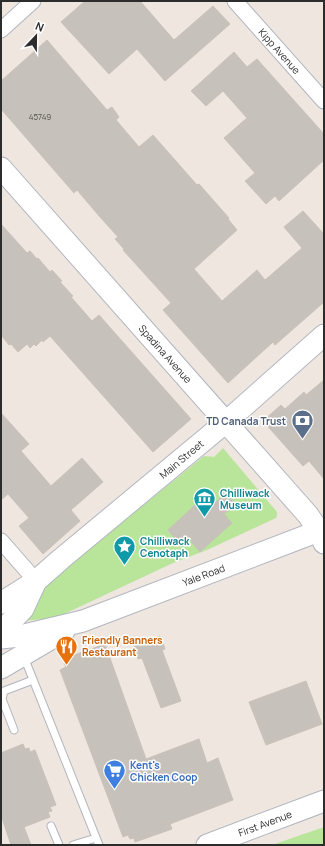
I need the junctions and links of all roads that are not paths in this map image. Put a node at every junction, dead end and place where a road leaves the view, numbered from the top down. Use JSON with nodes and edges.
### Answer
{"nodes":[{"id":1,"x":33,"y":1,"type":"edge"},
{"id":2,"x":235,"y":1,"type":"edge"},
{"id":3,"x":1,"y":30,"type":"edge"},
{"id":4,"x":324,"y":100,"type":"edge"},
{"id":5,"x":1,"y":168,"type":"edge"},
{"id":6,"x":324,"y":335,"type":"edge"},
{"id":7,"x":226,"y":422,"type":"junction"},
{"id":8,"x":322,"y":534,"type":"edge"},
{"id":9,"x":1,"y":541,"type":"edge"},
{"id":10,"x":36,"y":581,"type":"junction"},
{"id":11,"x":1,"y":603,"type":"edge"},
{"id":12,"x":83,"y":621,"type":"junction"},
{"id":13,"x":1,"y":632,"type":"edge"},
{"id":14,"x":1,"y":638,"type":"edge"},
{"id":15,"x":24,"y":655,"type":"junction"},
{"id":16,"x":1,"y":668,"type":"edge"},
{"id":17,"x":34,"y":680,"type":"junction"},
{"id":18,"x":14,"y":730,"type":"dead end"},
{"id":19,"x":324,"y":801,"type":"edge"},
{"id":20,"x":51,"y":826,"type":"dead end"},
{"id":21,"x":97,"y":841,"type":"edge"},
{"id":22,"x":59,"y":845,"type":"edge"},
{"id":23,"x":73,"y":845,"type":"edge"},
{"id":24,"x":207,"y":845,"type":"edge"}],
"edges":[{"from":1,"to":3,"type":"street"},
{"from":2,"to":4,"type":"street","name":"Kipp Avenue"},
{"from":5,"to":7,"type":"street","name":"Spadina Avenue"},
{"from":6,"to":7,"type":"street","name":"Main Street"},
{"from":7,"to":8,"type":"street","name":"Spadina Avenue"},
{"from":7,"to":10,"type":"street","name":"Main Street"},
{"from":8,"to":12,"type":"street","name":"Yale Road"},
{"from":9,"to":10,"type":"street"},
{"from":10,"to":11,"type":"street","name":"Main Street"},
{"from":10,"to":13,"type":"street","name":"Main Street"},
{"from":12,"to":14,"type":"street","name":"Yale Road"},
{"from":12,"to":15,"type":"street","name":"Yale Road"},
{"from":15,"to":16,"type":"street","name":"Yale Road"},
{"from":15,"to":17,"type":"lane"},
{"from":17,"to":18,"type":"lane"},
{"from":17,"to":21,"type":"lane"},
{"from":19,"to":24,"type":"street","name":"First Avenue"},
{"from":20,"to":22,"type":"lane"},
{"from":21,"to":23,"type":"lane"}]}
